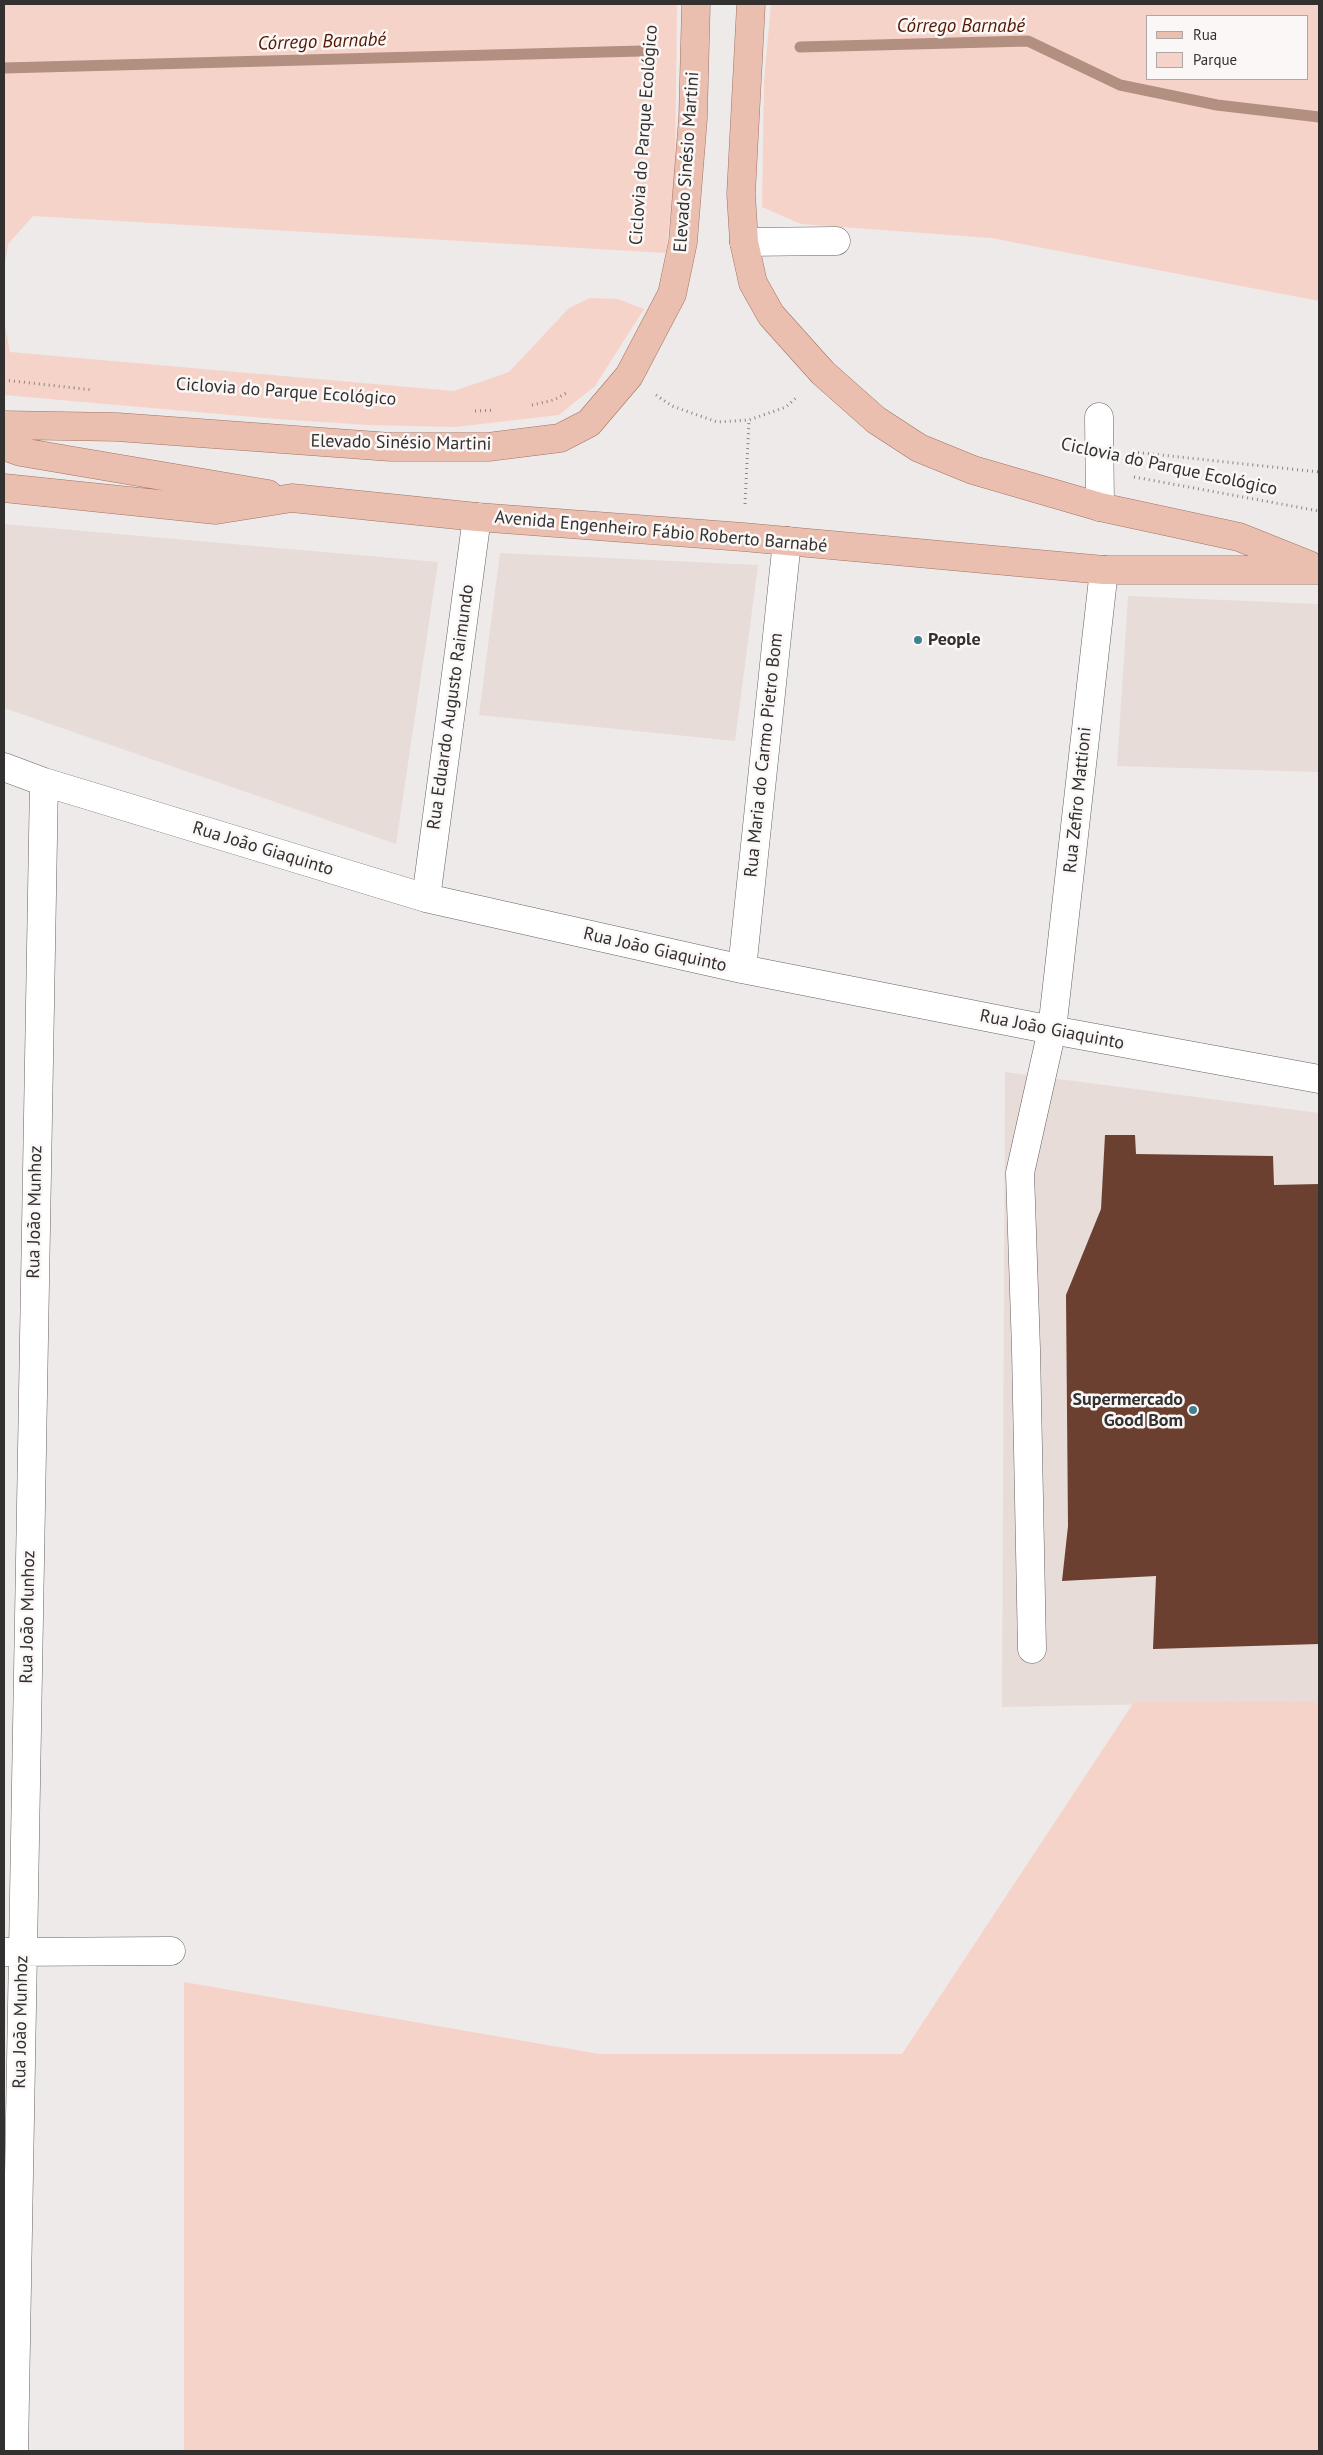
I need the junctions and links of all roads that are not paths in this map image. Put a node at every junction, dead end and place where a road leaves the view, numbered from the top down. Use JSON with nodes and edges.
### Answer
{"nodes":[{"id":1,"x":696,"y":4,"type":"edge"},
{"id":2,"x":751,"y":4,"type":"edge"},
{"id":3,"x":836,"y":241,"type":"dead end"},
{"id":4,"x":744,"y":242,"type":"junction"},
{"id":5,"x":1099,"y":417,"type":"dead end"},
{"id":6,"x":4,"y":425,"type":"edge"},
{"id":7,"x":4,"y":446,"type":"edge"},
{"id":8,"x":4,"y":488,"type":"edge"},
{"id":9,"x":292,"y":498,"type":"junction"},
{"id":10,"x":1100,"y":507,"type":"junction"},
{"id":11,"x":477,"y":517,"type":"junction"},
{"id":12,"x":787,"y":541,"type":"junction"},
{"id":13,"x":1104,"y":570,"type":"junction"},
{"id":14,"x":1319,"y":570,"type":"edge"},
{"id":15,"x":4,"y":767,"type":"edge"},
{"id":16,"x":44,"y":782,"type":"junction"},
{"id":17,"x":426,"y":898,"type":"junction"},
{"id":18,"x":742,"y":969,"type":"junction"},
{"id":19,"x":1052,"y":1030,"type":"junction"},
{"id":20,"x":1319,"y":1079,"type":"edge"},
{"id":21,"x":1032,"y":1649,"type":"dead end"},
{"id":22,"x":171,"y":1951,"type":"dead end"},
{"id":23,"x":13,"y":1952,"type":"edge"},
{"id":24,"x":14,"y":2451,"type":"edge"}],
"edges":[{"from":1,"to":6,"type":"main road","name":"Elevado Sinésio Martini"},
{"from":2,"to":4,"type":"main road"},
{"from":3,"to":4,"type":"street"},
{"from":4,"to":10,"type":"main road"},
{"from":5,"to":10,"type":"street"},
{"from":7,"to":9,"type":"main road"},
{"from":8,"to":9,"type":"main road","name":"Avenida Engenheiro Fábio Roberto Barnabé"},
{"from":9,"to":11,"type":"main road","name":"Avenida Engenheiro Fábio Roberto Barnabé"},
{"from":10,"to":14,"type":"main road"},
{"from":11,"to":12,"type":"main road","name":"Avenida Engenheiro Fábio Roberto Barnabé"},
{"from":11,"to":17,"type":"street","name":"Rua Eduardo Augusto Raimundo"},
{"from":12,"to":13,"type":"main road","name":"Avenida Engenheiro Fábio Roberto Barnabé"},
{"from":12,"to":18,"type":"street","name":"Rua Maria do Carmo Pietro Bom"},
{"from":13,"to":14,"type":"main road","name":"Avenida Engenheiro Fábio Roberto Barnabé"},
{"from":13,"to":19,"type":"street","name":"Rua Zefiro Mattioni"},
{"from":15,"to":16,"type":"street","name":"Rua João Giaquinto"},
{"from":16,"to":17,"type":"street","name":"Rua João Giaquinto"},
{"from":16,"to":23,"type":"street","name":"Rua João Munhoz"},
{"from":17,"to":18,"type":"street","name":"Rua João Giaquinto"},
{"from":18,"to":19,"type":"street","name":"Rua João Giaquinto"},
{"from":19,"to":20,"type":"street","name":"Rua João Giaquinto"},
{"from":19,"to":21,"type":"street","name":"Rua Zefiro Mattioni"},
{"from":22,"to":23,"type":"street"},
{"from":23,"to":24,"type":"street","name":"Rua João Munhoz"}]}
